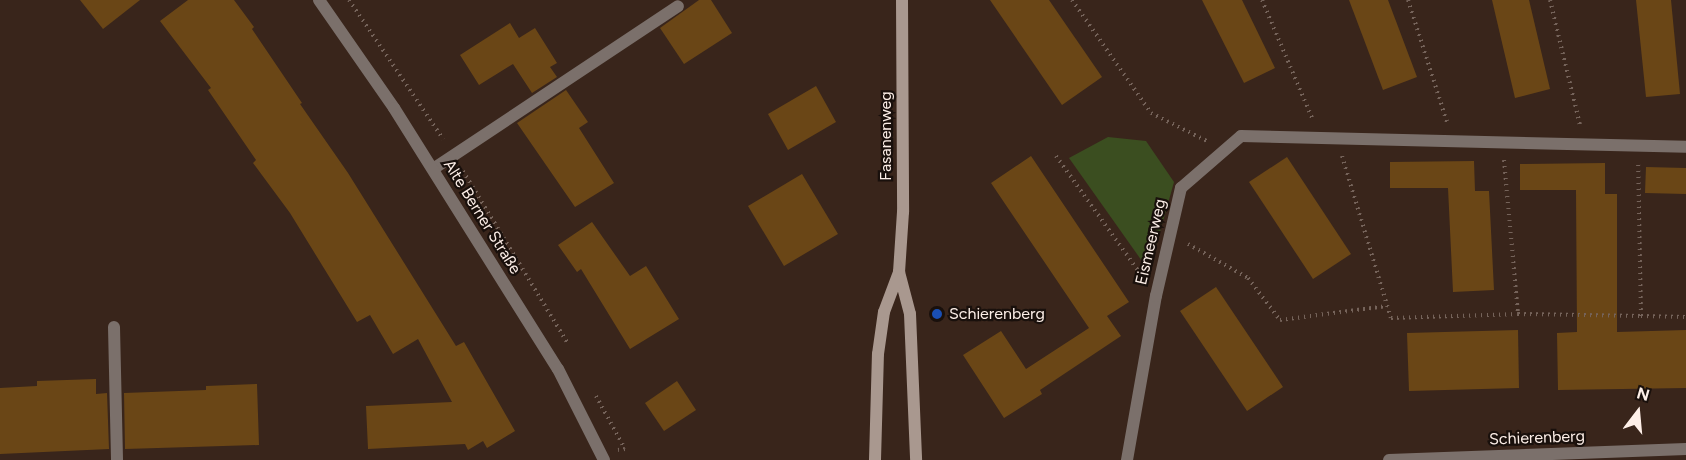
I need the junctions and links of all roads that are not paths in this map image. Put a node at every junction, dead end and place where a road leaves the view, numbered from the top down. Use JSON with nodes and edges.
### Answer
{"nodes":[{"id":1,"x":319,"y":0,"type":"edge"},
{"id":2,"x":902,"y":0,"type":"edge"},
{"id":3,"x":678,"y":6,"type":"dead end"},
{"id":4,"x":1686,"y":147,"type":"edge"},
{"id":5,"x":433,"y":169,"type":"junction"},
{"id":6,"x":899,"y":272,"type":"junction"},
{"id":7,"x":114,"y":327,"type":"dead end"},
{"id":8,"x":1686,"y":449,"type":"edge"},
{"id":9,"x":117,"y":460,"type":"edge"},
{"id":10,"x":603,"y":460,"type":"edge"},
{"id":11,"x":875,"y":460,"type":"edge"},
{"id":12,"x":916,"y":460,"type":"edge"},
{"id":13,"x":1126,"y":460,"type":"edge"},
{"id":14,"x":1389,"y":460,"type":"edge"}],
"edges":[{"from":1,"to":5,"type":"street","name":"Alte Berner Straße"},
{"from":2,"to":6,"type":"main road","name":"Fasanenweg"},
{"from":3,"to":5,"type":"street"},
{"from":4,"to":13,"type":"street","name":"Eismeerweg"},
{"from":5,"to":10,"type":"street","name":"Alte Berner Straße"},
{"from":6,"to":11,"type":"main road","name":"Fasanenweg"},
{"from":6,"to":12,"type":"main road","name":"Fasanenweg"},
{"from":7,"to":9,"type":"street"},
{"from":8,"to":14,"type":"street","name":"Schierenberg"}]}
